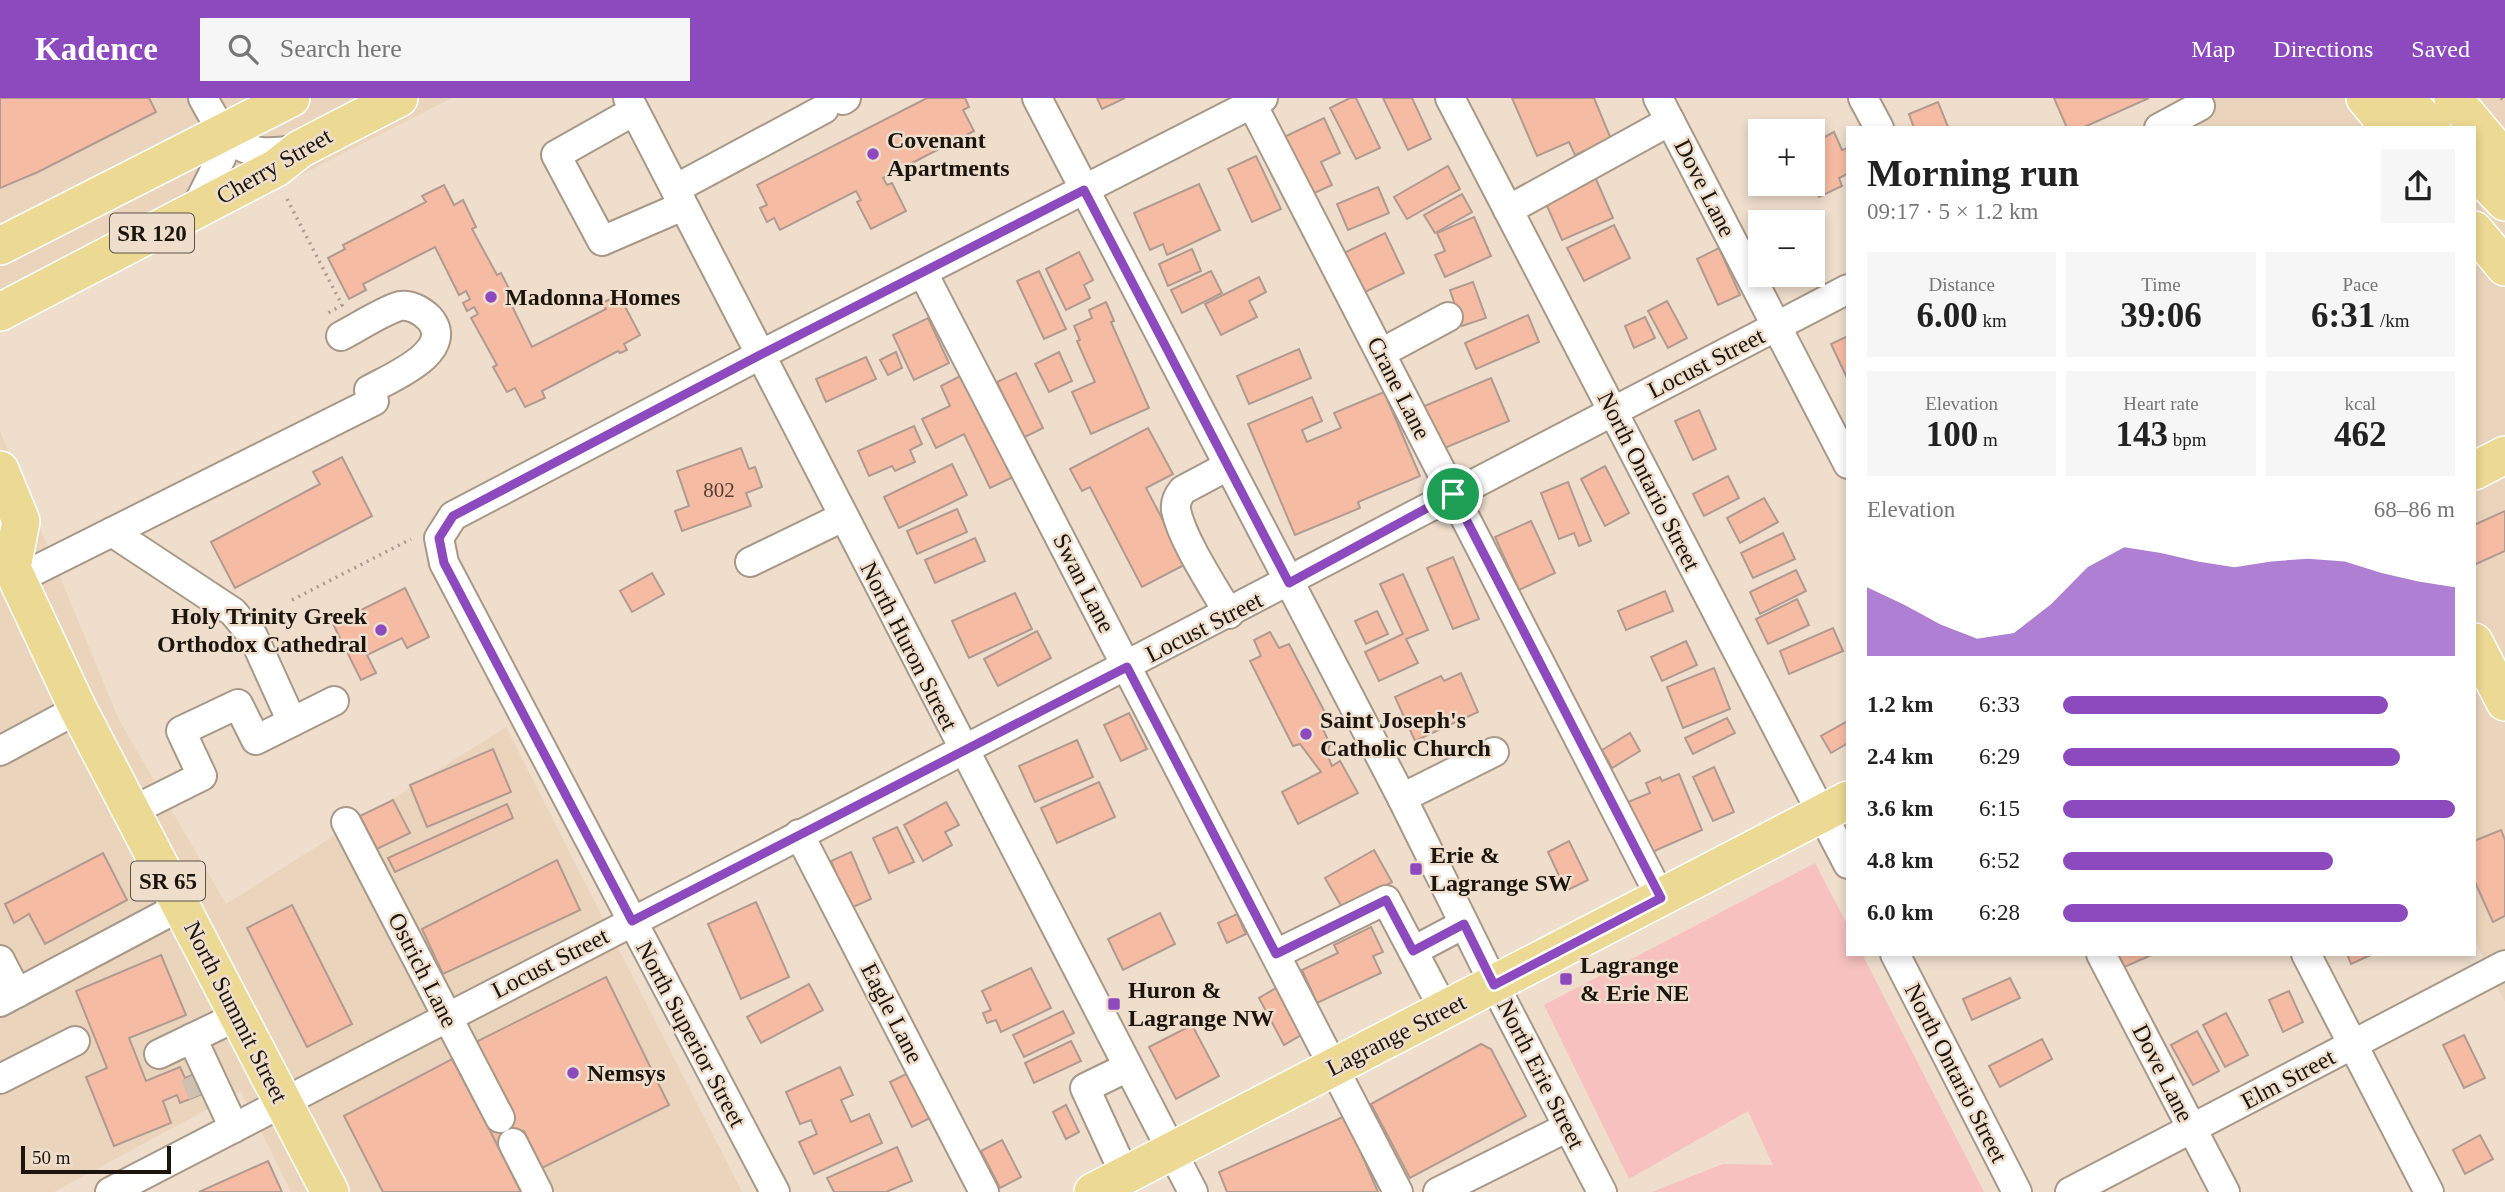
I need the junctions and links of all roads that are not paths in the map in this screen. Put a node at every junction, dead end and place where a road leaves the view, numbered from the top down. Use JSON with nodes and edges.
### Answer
{"nodes":[{"id":1,"x":203,"y":98,"type":"edge"},
{"id":2,"x":291,"y":98,"type":"edge"},
{"id":3,"x":399,"y":98,"type":"edge"},
{"id":4,"x":1037,"y":98,"type":"edge"},
{"id":5,"x":1450,"y":98,"type":"edge"},
{"id":6,"x":1863,"y":98,"type":"edge"},
{"id":7,"x":2365,"y":98,"type":"edge"},
{"id":8,"x":2405,"y":98,"type":"edge"},
{"id":9,"x":2454,"y":98,"type":"edge"},
{"id":10,"x":838,"y":102,"type":"edge"},
{"id":11,"x":1244,"y":103,"type":"edge"},
{"id":12,"x":631,"y":104,"type":"edge"},
{"id":13,"x":1664,"y":110,"type":"edge"},
{"id":14,"x":2203,"y":111,"type":"edge"},
{"id":15,"x":1878,"y":126,"type":"edge"},
{"id":16,"x":2164,"y":126,"type":"edge"},
{"id":17,"x":2388,"y":126,"type":"edge"},
{"id":18,"x":2430,"y":126,"type":"edge"},
{"id":19,"x":222,"y":133,"type":"junction"},
{"id":20,"x":300,"y":149,"type":"junction"},
{"id":21,"x":2505,"y":160,"type":"edge"},
{"id":22,"x":2476,"y":172,"type":"edge"},
{"id":23,"x":131,"y":178,"type":"junction"},
{"id":24,"x":1084,"y":190,"type":"junction"},
{"id":25,"x":679,"y":198,"type":"junction"},
{"id":26,"x":2505,"y":202,"type":"edge"},
{"id":27,"x":195,"y":210,"type":"junction"},
{"id":28,"x":1508,"y":210,"type":"junction"},
{"id":29,"x":0,"y":223,"type":"edge"},
{"id":30,"x":2476,"y":232,"type":"edge"},
{"id":31,"x":0,"y":246,"type":"edge"},
{"id":32,"x":2505,"y":267,"type":"edge"},
{"id":33,"x":923,"y":274,"type":"junction"},
{"id":34,"x":1846,"y":290,"type":"edge"},
{"id":35,"x":0,"y":313,"type":"edge"},
{"id":36,"x":1448,"y":317,"type":"dead end"},
{"id":37,"x":335,"y":325,"type":"road end"},
{"id":38,"x":1776,"y":326,"type":"junction"},
{"id":39,"x":1381,"y":353,"type":"junction"},
{"id":40,"x":760,"y":355,"type":"junction"},
{"id":41,"x":1613,"y":411,"type":"junction"},
{"id":42,"x":2505,"y":455,"type":"edge"},
{"id":43,"x":1846,"y":460,"type":"edge"},
{"id":44,"x":1228,"y":466,"type":"junction"},
{"id":45,"x":2476,"y":470,"type":"edge"},
{"id":46,"x":2,"y":479,"type":"edge"},
{"id":47,"x":1453,"y":494,"type":"junction"},
{"id":48,"x":843,"y":517,"type":"junction"},
{"id":49,"x":112,"y":531,"type":"junction"},
{"id":50,"x":750,"y":562,"type":"dead end"},
{"id":51,"x":10,"y":570,"type":"edge"},
{"id":52,"x":1289,"y":583,"type":"junction"},
{"id":53,"x":1229,"y":614,"type":"junction"},
{"id":54,"x":2476,"y":646,"type":"edge"},
{"id":55,"x":1127,"y":667,"type":"junction"},
{"id":56,"x":334,"y":701,"type":"dead end"},
{"id":57,"x":2505,"y":702,"type":"edge"},
{"id":58,"x":78,"y":709,"type":"junction"},
{"id":59,"x":292,"y":722,"type":"junction"},
{"id":60,"x":0,"y":751,"type":"edge"},
{"id":61,"x":964,"y":752,"type":"junction"},
{"id":62,"x":1494,"y":752,"type":"dead end"},
{"id":63,"x":1402,"y":798,"type":"junction"},
{"id":64,"x":1835,"y":806,"type":"edge"},
{"id":65,"x":132,"y":811,"type":"junction"},
{"id":66,"x":346,"y":822,"type":"dead end"},
{"id":67,"x":799,"y":834,"type":"junction"},
{"id":68,"x":1846,"y":854,"type":"edge"},
{"id":69,"x":1661,"y":898,"type":"junction"},
{"id":70,"x":181,"y":905,"type":"junction"},
{"id":71,"x":632,"y":921,"type":"junction"},
{"id":72,"x":1464,"y":924,"type":"junction"},
{"id":73,"x":1413,"y":951,"type":"junction"},
{"id":74,"x":1276,"y":954,"type":"junction"},
{"id":75,"x":1896,"y":956,"type":"edge"},
{"id":76,"x":2102,"y":956,"type":"edge"},
{"id":77,"x":2307,"y":956,"type":"edge"},
{"id":78,"x":0,"y":960,"type":"edge"},
{"id":79,"x":2505,"y":965,"type":"edge"},
{"id":80,"x":1494,"y":985,"type":"junction"},
{"id":81,"x":8,"y":997,"type":"edge"},
{"id":82,"x":1444,"y":1010,"type":"junction"},
{"id":83,"x":238,"y":1016,"type":"junction"},
{"id":84,"x":447,"y":1016,"type":"junction"},
{"id":85,"x":75,"y":1041,"type":"dead end"},
{"id":86,"x":2353,"y":1045,"type":"junction"},
{"id":87,"x":159,"y":1054,"type":"dead end"},
{"id":88,"x":1128,"y":1067,"type":"junction"},
{"id":89,"x":1334,"y":1067,"type":"junction"},
{"id":90,"x":202,"y":1072,"type":"junction"},
{"id":91,"x":0,"y":1079,"type":"edge"},
{"id":92,"x":283,"y":1101,"type":"junction"},
{"id":93,"x":500,"y":1118,"type":"dead end"},
{"id":94,"x":1568,"y":1127,"type":"junction"},
{"id":95,"x":234,"y":1128,"type":"junction"},
{"id":96,"x":2192,"y":1129,"type":"junction"},
{"id":97,"x":513,"y":1143,"type":"dead end"},
{"id":98,"x":1172,"y":1151,"type":"junction"},
{"id":99,"x":1125,"y":1175,"type":"junction"},
{"id":100,"x":110,"y":1192,"type":"edge"},
{"id":101,"x":330,"y":1192,"type":"edge"},
{"id":102,"x":538,"y":1192,"type":"edge"},
{"id":103,"x":775,"y":1192,"type":"edge"},
{"id":104,"x":984,"y":1192,"type":"edge"},
{"id":105,"x":1093,"y":1192,"type":"edge"},
{"id":106,"x":1193,"y":1192,"type":"edge"},
{"id":107,"x":1398,"y":1192,"type":"edge"},
{"id":108,"x":1438,"y":1192,"type":"edge"},
{"id":109,"x":1602,"y":1192,"type":"edge"},
{"id":110,"x":2017,"y":1192,"type":"edge"},
{"id":111,"x":2070,"y":1192,"type":"edge"},
{"id":112,"x":2225,"y":1192,"type":"edge"},
{"id":113,"x":2429,"y":1192,"type":"edge"}],
"edges":[{"from":1,"to":19,"type":"street"},
{"from":2,"to":19,"type":"main road","name":"Cherry Street","number":"SR 120"},
{"from":3,"to":20,"type":"main road","name":"Cherry Street","number":"SR 120"},
{"from":4,"to":24,"type":"street","name":"North Erie Street"},
{"from":5,"to":28,"type":"street","name":"North Ontario Street"},
{"from":6,"to":15,"type":"street"},
{"from":7,"to":17,"type":"main road"},
{"from":8,"to":18,"type":"main road"},
{"from":9,"to":21,"type":"main road"},
{"from":10,"to":25,"type":"street"},
{"from":11,"to":24,"type":"street"},
{"from":11,"to":39,"type":"street","name":"Crane Lane"},
{"from":12,"to":25,"type":"street","name":"North Huron Street"},
{"from":12,"to":25,"type":"street"},
{"from":13,"to":28,"type":"street"},
{"from":13,"to":38,"type":"street","name":"Dove Lane"},
{"from":14,"to":16,"type":"street"},
{"from":19,"to":20,"type":"street"},
{"from":19,"to":23,"type":"main road","name":"Cherry Street","number":"SR 120"},
{"from":19,"to":27,"type":"street"},
{"from":20,"to":27,"type":"main road","name":"Cherry Street","number":"SR 120"},
{"from":22,"to":26,"type":"main road"},
{"from":23,"to":29,"type":"main road"},
{"from":23,"to":31,"type":"main road","name":"Cherry Street","number":"SR 120"},
{"from":24,"to":33,"type":"street"},
{"from":24,"to":44,"type":"street","name":"North Erie Street"},
{"from":25,"to":40,"type":"street","name":"North Huron Street"},
{"from":27,"to":35,"type":"main road","name":"Cherry Street","number":"SR 120"},
{"from":28,"to":41,"type":"street","name":"North Ontario Street"},
{"from":30,"to":32,"type":"main road"},
{"from":33,"to":40,"type":"street"},
{"from":33,"to":55,"type":"street","name":"Swan Lane"},
{"from":34,"to":38,"type":"street","name":"Locust Street"},
{"from":36,"to":39,"type":"street"},
{"from":37,"to":49,"type":"street"},
{"from":38,"to":41,"type":"street","name":"Locust Street"},
{"from":38,"to":43,"type":"street","name":"Dove Lane"},
{"from":39,"to":47,"type":"street","name":"Crane Lane"},
{"from":40,"to":48,"type":"street","name":"North Huron Street"},
{"from":40,"to":71,"type":"street","name":"North Superior Street"},
{"from":41,"to":47,"type":"street","name":"Locust Street"},
{"from":41,"to":64,"type":"street","name":"North Ontario Street"},
{"from":42,"to":45,"type":"main road"},
{"from":44,"to":52,"type":"street","name":"North Erie Street"},
{"from":44,"to":53,"type":"street"},
{"from":46,"to":51,"type":"main road"},
{"from":47,"to":52,"type":"street","name":"Locust Street"},
{"from":47,"to":69,"type":"street","name":"Crane Lane"},
{"from":48,"to":50,"type":"street"},
{"from":48,"to":61,"type":"street","name":"North Huron Street"},
{"from":49,"to":51,"type":"street"},
{"from":49,"to":59,"type":"street"},
{"from":51,"to":58,"type":"main road","name":"North Summit Street","number":"SR 65"},
{"from":52,"to":53,"type":"street","name":"Locust Street"},
{"from":52,"to":63,"type":"street","name":"North Erie Street"},
{"from":53,"to":55,"type":"street","name":"Locust Street"},
{"from":54,"to":57,"type":"main road"},
{"from":55,"to":61,"type":"street","name":"Locust Street"},
{"from":55,"to":74,"type":"street","name":"Swan Lane"},
{"from":56,"to":59,"type":"street"},
{"from":58,"to":60,"type":"street"},
{"from":58,"to":65,"type":"main road","name":"North Summit Street","number":"SR 65"},
{"from":59,"to":65,"type":"street"},
{"from":61,"to":67,"type":"street","name":"Locust Street"},
{"from":61,"to":88,"type":"street","name":"North Huron Street"},
{"from":62,"to":63,"type":"street"},
{"from":63,"to":72,"type":"street","name":"North Erie Street"},
{"from":64,"to":68,"type":"street","name":"North Ontario Street"},
{"from":64,"to":69,"type":"main road","name":"Lagrange Street"},
{"from":65,"to":70,"type":"main road","name":"North Summit Street","number":"SR 65"},
{"from":66,"to":84,"type":"street","name":"Ostrich Lane"},
{"from":67,"to":71,"type":"street","name":"Locust Street"},
{"from":67,"to":104,"type":"street","name":"Eagle Lane"},
{"from":69,"to":80,"type":"main road","name":"Lagrange Street"},
{"from":70,"to":81,"type":"street"},
{"from":70,"to":83,"type":"main road","name":"North Summit Street","number":"SR 65"},
{"from":71,"to":84,"type":"street","name":"Locust Street"},
{"from":71,"to":103,"type":"street","name":"North Superior Street"},
{"from":72,"to":73,"type":"street"},
{"from":72,"to":80,"type":"street","name":"North Erie Street"},
{"from":73,"to":74,"type":"street"},
{"from":73,"to":82,"type":"street"},
{"from":74,"to":89,"type":"street","name":"Swan Lane"},
{"from":75,"to":110,"type":"street","name":"North Ontario Street"},
{"from":76,"to":96,"type":"street","name":"Dove Lane"},
{"from":77,"to":86,"type":"street"},
{"from":78,"to":81,"type":"street"},
{"from":79,"to":86,"type":"street","name":"Elm Street"},
{"from":80,"to":82,"type":"main road","name":"Lagrange Street"},
{"from":80,"to":94,"type":"street","name":"North Erie Street"},
{"from":82,"to":89,"type":"main road","name":"Lagrange Street"},
{"from":83,"to":90,"type":"street"},
{"from":83,"to":92,"type":"main road","name":"North Summit Street","number":"SR 65"},
{"from":84,"to":92,"type":"street","name":"Locust Street"},
{"from":84,"to":93,"type":"street","name":"Ostrich Lane"},
{"from":85,"to":91,"type":"street"},
{"from":86,"to":96,"type":"street","name":"Elm Street"},
{"from":86,"to":113,"type":"street"},
{"from":87,"to":90,"type":"street"},
{"from":88,"to":98,"type":"street","name":"North Huron Street"},
{"from":88,"to":99,"type":"street"},
{"from":89,"to":98,"type":"main road","name":"Lagrange Street"},
{"from":89,"to":107,"type":"street","name":"Swan Lane"},
{"from":90,"to":95,"type":"street"},
{"from":92,"to":95,"type":"street","name":"Locust Street"},
{"from":92,"to":101,"type":"main road","name":"North Summit Street","number":"SR 65"},
{"from":94,"to":108,"type":"street"},
{"from":94,"to":109,"type":"street","name":"North Erie Street"},
{"from":95,"to":100,"type":"street","name":"Locust Street"},
{"from":96,"to":111,"type":"street","name":"Elm Street"},
{"from":96,"to":112,"type":"street","name":"Dove Lane"},
{"from":97,"to":102,"type":"street"},
{"from":98,"to":99,"type":"main road","name":"Lagrange Street"},
{"from":98,"to":106,"type":"street","name":"North Huron Street"},
{"from":99,"to":105,"type":"main road","name":"Lagrange Street"}]}
